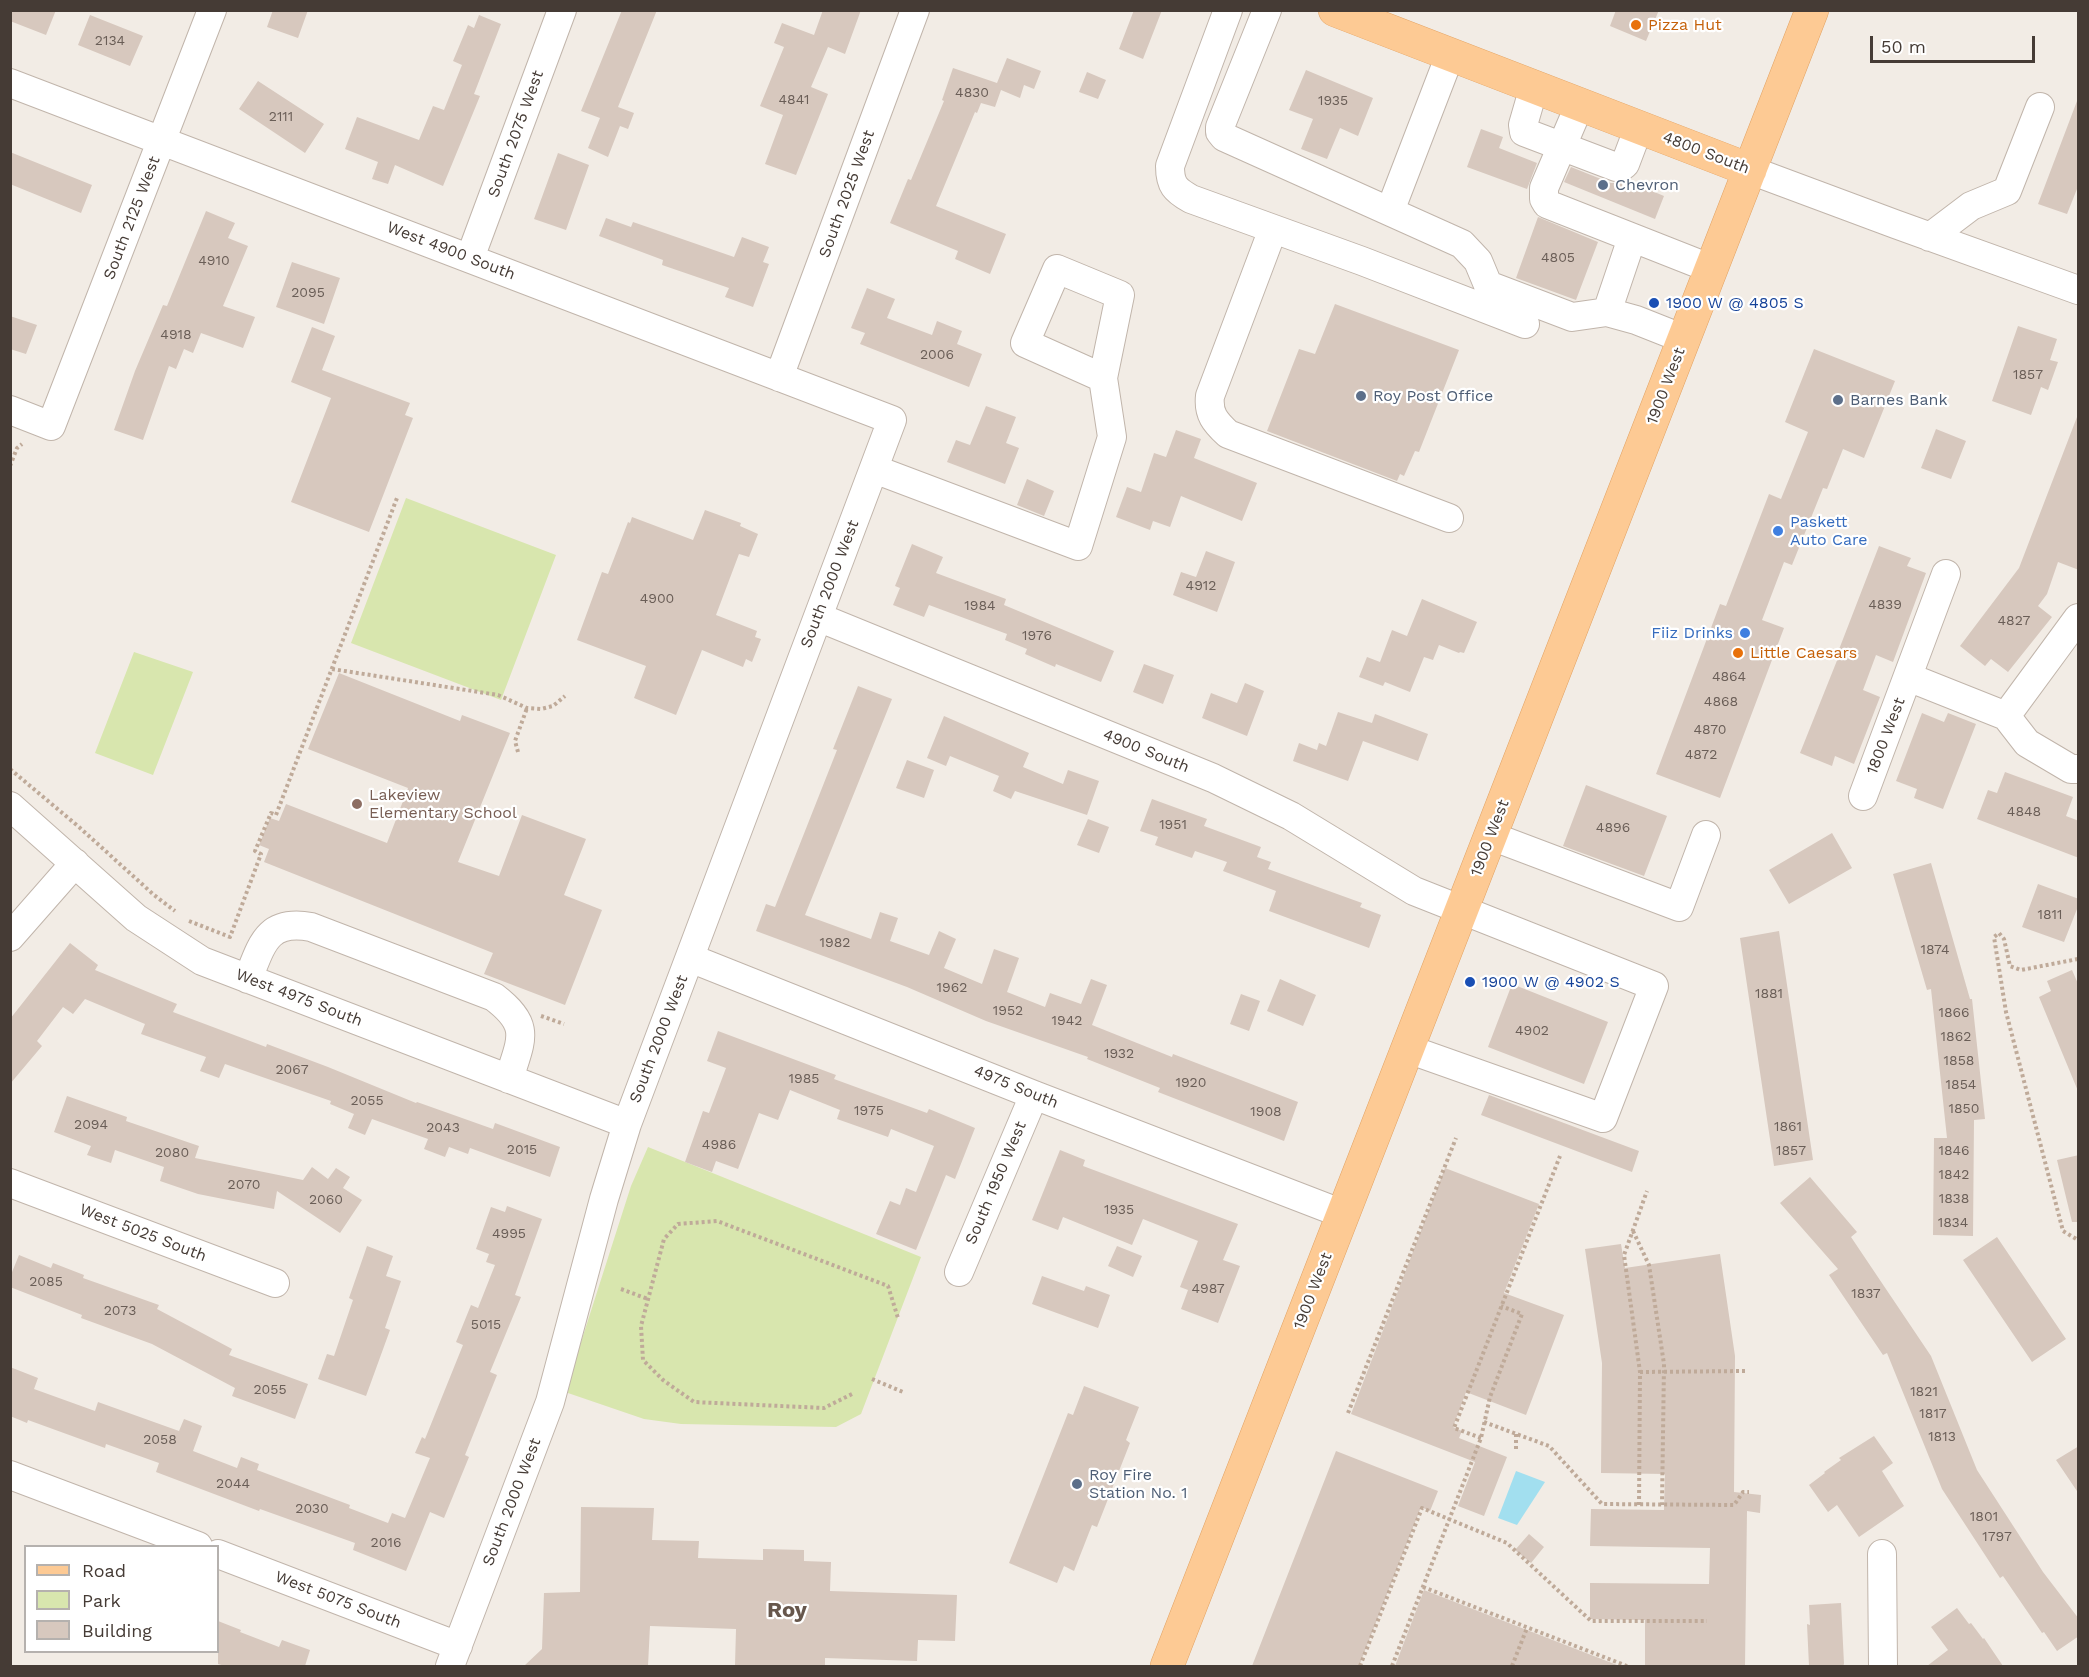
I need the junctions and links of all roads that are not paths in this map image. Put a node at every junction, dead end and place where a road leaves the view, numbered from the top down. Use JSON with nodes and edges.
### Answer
{"nodes":[{"id":1,"x":212,"y":10,"type":"edge"},
{"id":2,"x":562,"y":10,"type":"edge"},
{"id":3,"x":915,"y":10,"type":"edge"},
{"id":4,"x":1228,"y":10,"type":"edge"},
{"id":5,"x":1267,"y":10,"type":"edge"},
{"id":6,"x":1335,"y":10,"type":"edge"},
{"id":7,"x":1812,"y":10,"type":"edge"},
{"id":8,"x":1450,"y":55,"type":"junction"},
{"id":9,"x":10,"y":83,"type":"edge"},
{"id":10,"x":1534,"y":87,"type":"junction"},
{"id":11,"x":1580,"y":104,"type":"junction"},
{"id":12,"x":2040,"y":107,"type":"dead end"},
{"id":13,"x":1639,"y":127,"type":"junction"},
{"id":14,"x":162,"y":140,"type":"junction"},
{"id":15,"x":1562,"y":146,"type":"junction"},
{"id":16,"x":1750,"y":170,"type":"junction"},
{"id":17,"x":1390,"y":211,"type":"junction"},
{"id":18,"x":1273,"y":229,"type":"junction"},
{"id":19,"x":1930,"y":237,"type":"junction"},
{"id":20,"x":1632,"y":238,"type":"junction"},
{"id":21,"x":470,"y":258,"type":"junction"},
{"id":22,"x":1712,"y":269,"type":"junction"},
{"id":23,"x":2079,"y":290,"type":"edge"},
{"id":24,"x":1607,"y":312,"type":"junction"},
{"id":25,"x":1525,"y":324,"type":"dead end"},
{"id":26,"x":1684,"y":339,"type":"junction"},
{"id":27,"x":779,"y":377,"type":"junction"},
{"id":28,"x":1103,"y":378,"type":"dead end"},
{"id":29,"x":10,"y":410,"type":"edge"},
{"id":30,"x":892,"y":420,"type":"joint"},
{"id":31,"x":874,"y":469,"type":"junction"},
{"id":32,"x":1449,"y":518,"type":"dead end"},
{"id":33,"x":1946,"y":574,"type":"dead end"},
{"id":34,"x":818,"y":617,"type":"junction"},
{"id":35,"x":2079,"y":618,"type":"edge"},
{"id":36,"x":1908,"y":677,"type":"junction"},
{"id":37,"x":2006,"y":716,"type":"junction"},
{"id":38,"x":2079,"y":769,"type":"edge"},
{"id":39,"x":1863,"y":796,"type":"dead end"},
{"id":40,"x":10,"y":806,"type":"edge"},
{"id":41,"x":1706,"y":835,"type":"dead end"},
{"id":42,"x":1491,"y":836,"type":"junction"},
{"id":43,"x":75,"y":863,"type":"junction"},
{"id":44,"x":1461,"y":912,"type":"junction"},
{"id":45,"x":10,"y":937,"type":"edge"},
{"id":46,"x":690,"y":958,"type":"junction"},
{"id":47,"x":248,"y":979,"type":"junction"},
{"id":48,"x":1408,"y":1049,"type":"junction"},
{"id":49,"x":509,"y":1079,"type":"junction"},
{"id":50,"x":1034,"y":1095,"type":"junction"},
{"id":51,"x":627,"y":1124,"type":"junction"},
{"id":52,"x":10,"y":1183,"type":"edge"},
{"id":53,"x":1343,"y":1214,"type":"junction"},
{"id":54,"x":958,"y":1272,"type":"dead end"},
{"id":55,"x":275,"y":1283,"type":"dead end"},
{"id":56,"x":10,"y":1475,"type":"edge"},
{"id":57,"x":195,"y":1545,"type":"edge"},
{"id":58,"x":219,"y":1554,"type":"edge"},
{"id":59,"x":1882,"y":1554,"type":"dead end"},
{"id":60,"x":454,"y":1656,"type":"edge"},
{"id":61,"x":1167,"y":1666,"type":"edge"},
{"id":62,"x":1883,"y":1666,"type":"edge"}],
"edges":[{"from":1,"to":14,"type":"street","name":"South 2125 West"},
{"from":2,"to":21,"type":"street","name":"South 2075 West"},
{"from":3,"to":27,"type":"street","name":"South 2025 West"},
{"from":4,"to":18,"type":"street"},
{"from":5,"to":17,"type":"street"},
{"from":6,"to":8,"type":"main road","name":"4800 South"},
{"from":7,"to":16,"type":"main road","name":"1900 West"},
{"from":8,"to":10,"type":"main road","name":"4800 South"},
{"from":8,"to":17,"type":"street"},
{"from":9,"to":14,"type":"street","name":"West 4900 South"},
{"from":10,"to":11,"type":"main road","name":"4800 South"},
{"from":10,"to":15,"type":"street"},
{"from":11,"to":13,"type":"main road","name":"4800 South"},
{"from":11,"to":15,"type":"street"},
{"from":12,"to":19,"type":"street"},
{"from":13,"to":15,"type":"street"},
{"from":13,"to":16,"type":"main road","name":"4800 South"},
{"from":14,"to":21,"type":"street","name":"West 4900 South"},
{"from":14,"to":29,"type":"street","name":"South 2125 West"},
{"from":15,"to":20,"type":"street"},
{"from":16,"to":19,"type":"street","name":"4800 South"},
{"from":16,"to":22,"type":"main road","name":"1900 West"},
{"from":17,"to":24,"type":"street"},
{"from":18,"to":25,"type":"street"},
{"from":18,"to":32,"type":"street"},
{"from":19,"to":23,"type":"street","name":"4800 South"},
{"from":20,"to":22,"type":"street"},
{"from":20,"to":24,"type":"street"},
{"from":21,"to":27,"type":"street","name":"West 4900 South"},
{"from":22,"to":26,"type":"main road","name":"1900 West"},
{"from":24,"to":26,"type":"street"},
{"from":26,"to":42,"type":"main road","name":"1900 West"},
{"from":27,"to":30,"type":"street","name":"West 4900 South"},
{"from":28,"to":31,"type":"street"},
{"from":30,"to":31,"type":"street","name":"South 2000 West"},
{"from":31,"to":34,"type":"street","name":"South 2000 West"},
{"from":33,"to":36,"type":"street","name":"1800 West"},
{"from":34,"to":44,"type":"street","name":"4900 South"},
{"from":34,"to":46,"type":"street","name":"South 2000 West"},
{"from":35,"to":37,"type":"street"},
{"from":36,"to":37,"type":"street","name":"1800 West"},
{"from":36,"to":39,"type":"street","name":"1800 West"},
{"from":37,"to":38,"type":"street"},
{"from":40,"to":43,"type":"street","name":"West 4975 South"},
{"from":41,"to":42,"type":"street"},
{"from":42,"to":44,"type":"main road","name":"1900 West"},
{"from":43,"to":45,"type":"street"},
{"from":43,"to":47,"type":"street","name":"West 4975 South"},
{"from":44,"to":48,"type":"main road","name":"1900 West"},
{"from":44,"to":48,"type":"street","name":"4900 South"},
{"from":46,"to":50,"type":"street","name":"4975 South"},
{"from":46,"to":51,"type":"street","name":"South 2000 West"},
{"from":47,"to":49,"type":"street","name":"West 4975 South"},
{"from":47,"to":49,"type":"street"},
{"from":48,"to":53,"type":"main road","name":"1900 West"},
{"from":49,"to":51,"type":"street","name":"West 4975 South"},
{"from":50,"to":53,"type":"street","name":"4975 South"},
{"from":50,"to":54,"type":"street","name":"South 1950 West"},
{"from":51,"to":60,"type":"street","name":"South 2000 West"},
{"from":52,"to":55,"type":"street","name":"West 5025 South"},
{"from":53,"to":61,"type":"main road","name":"1900 West"},
{"from":56,"to":57,"type":"street"},
{"from":58,"to":60,"type":"street","name":"West 5075 South"},
{"from":59,"to":62,"type":"street"}]}
